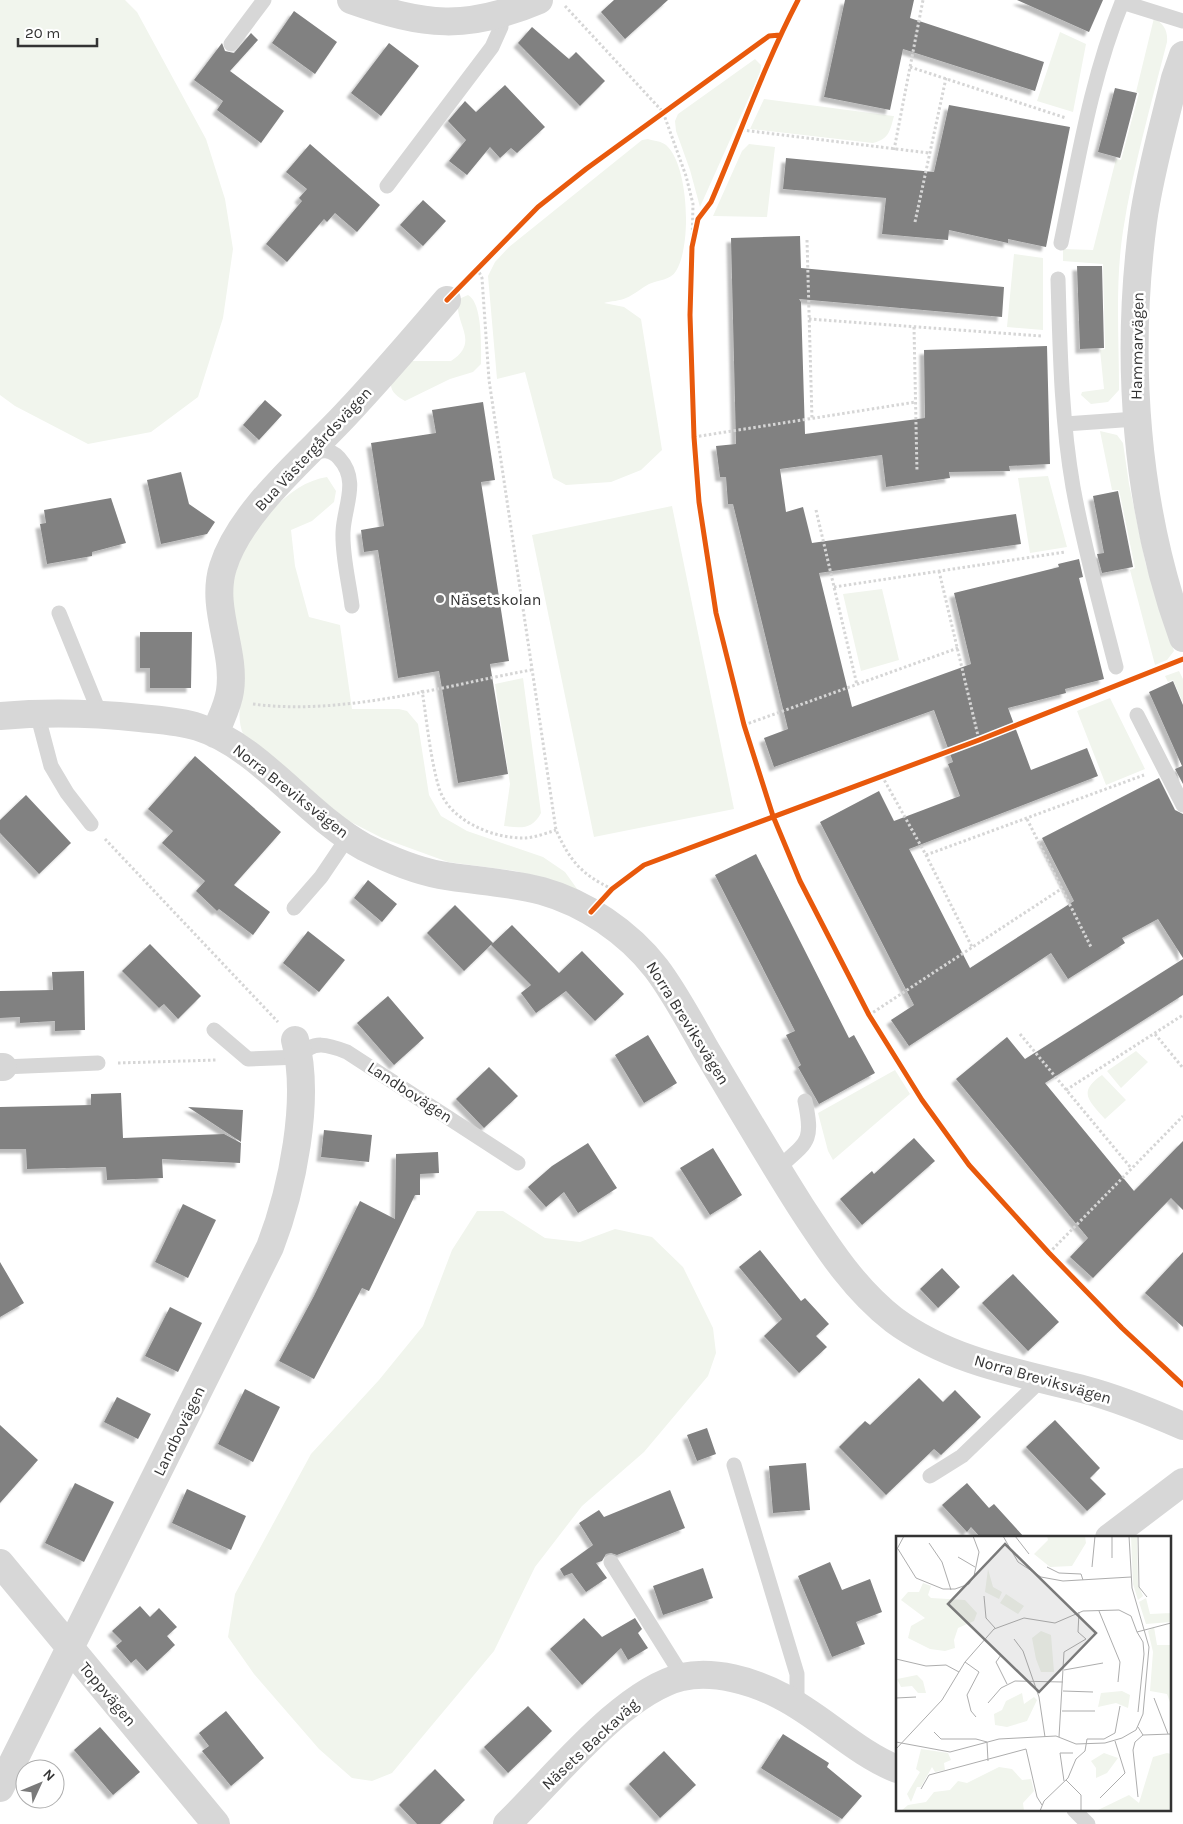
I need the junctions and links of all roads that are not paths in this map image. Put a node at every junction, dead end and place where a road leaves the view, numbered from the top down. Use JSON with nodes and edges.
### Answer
{"nodes":[{"id":1,"x":264,"y":0,"type":"edge"},
{"id":2,"x":351,"y":0,"type":"edge"},
{"id":3,"x":539,"y":0,"type":"edge"},
{"id":4,"x":1123,"y":1,"type":"edge"},
{"id":5,"x":501,"y":15,"type":"junction"},
{"id":6,"x":1183,"y":21,"type":"edge"},
{"id":7,"x":231,"y":44,"type":"dead end"},
{"id":8,"x":1183,"y":55,"type":"edge"},
{"id":9,"x":387,"y":186,"type":"dead end"},
{"id":10,"x":1061,"y":243,"type":"dead end"},
{"id":11,"x":1058,"y":279,"type":"dead end"},
{"id":12,"x":447,"y":300,"type":"dead end"},
{"id":13,"x":1136,"y":419,"type":"junction"},
{"id":14,"x":1065,"y":424,"type":"junction"},
{"id":15,"x":306,"y":456,"type":"junction"},
{"id":16,"x":352,"y":606,"type":"dead end"},
{"id":17,"x":59,"y":613,"type":"dead end"},
{"id":18,"x":1183,"y":638,"type":"edge"},
{"id":19,"x":1116,"y":667,"type":"dead end"},
{"id":20,"x":37,"y":713,"type":"junction"},
{"id":21,"x":100,"y":714,"type":"junction"},
{"id":22,"x":1137,"y":715,"type":"dead end"},
{"id":23,"x":0,"y":716,"type":"edge"},
{"id":24,"x":215,"y":734,"type":"junction"},
{"id":25,"x":1183,"y":805,"type":"edge"},
{"id":26,"x":91,"y":824,"type":"road end"},
{"id":27,"x":348,"y":837,"type":"junction"},
{"id":28,"x":294,"y":908,"type":"dead end"},
{"id":29,"x":214,"y":1030,"type":"dead end"},
{"id":30,"x":297,"y":1048,"type":"junction"},
{"id":31,"x":98,"y":1063,"type":"road end"},
{"id":32,"x":2,"y":1067,"type":"edge"},
{"id":33,"x":805,"y":1101,"type":"dead end"},
{"id":34,"x":518,"y":1163,"type":"dead end"},
{"id":35,"x":777,"y":1169,"type":"junction"},
{"id":36,"x":1041,"y":1380,"type":"junction"},
{"id":37,"x":1183,"y":1426,"type":"edge"},
{"id":38,"x":734,"y":1465,"type":"dead end"},
{"id":39,"x":930,"y":1476,"type":"dead end"},
{"id":40,"x":1183,"y":1482,"type":"edge"},
{"id":41,"x":1112,"y":1536,"type":"edge"},
{"id":42,"x":611,"y":1562,"type":"dead end"},
{"id":43,"x":0,"y":1563,"type":"edge"},
{"id":44,"x":70,"y":1647,"type":"junction"},
{"id":45,"x":683,"y":1677,"type":"junction"},
{"id":46,"x":797,"y":1704,"type":"junction"},
{"id":47,"x":8,"y":1752,"type":"edge"},
{"id":48,"x":896,"y":1768,"type":"edge"},
{"id":49,"x":0,"y":1788,"type":"edge"},
{"id":50,"x":1076,"y":1812,"type":"edge"},
{"id":51,"x":216,"y":1824,"type":"edge"},
{"id":52,"x":507,"y":1824,"type":"edge"},
{"id":53,"x":1088,"y":1824,"type":"edge"}],
"edges":[{"from":1,"to":7,"type":"lane"},
{"from":2,"to":5,"type":"street"},
{"from":3,"to":5,"type":"street"},
{"from":4,"to":6,"type":"lane"},
{"from":4,"to":10,"type":"lane"},
{"from":5,"to":9,"type":"lane"},
{"from":8,"to":13,"type":"street","name":"Hammarvägen"},
{"from":11,"to":14,"type":"lane"},
{"from":12,"to":15,"type":"street","name":"Bua Västergårdsvägen"},
{"from":13,"to":14,"type":"lane"},
{"from":13,"to":18,"type":"street","name":"Hammarvägen"},
{"from":14,"to":19,"type":"lane"},
{"from":15,"to":16,"type":"lane"},
{"from":15,"to":24,"type":"street","name":"Bua Västergårdsvägen"},
{"from":17,"to":21,"type":"lane"},
{"from":20,"to":21,"type":"street","name":"Norra Breviksvägen"},
{"from":20,"to":23,"type":"street","name":"Norra Breviksvägen"},
{"from":20,"to":26,"type":"lane"},
{"from":21,"to":24,"type":"street","name":"Norra Breviksvägen"},
{"from":22,"to":25,"type":"lane"},
{"from":24,"to":27,"type":"street","name":"Norra Breviksvägen"},
{"from":27,"to":28,"type":"lane"},
{"from":27,"to":35,"type":"street","name":"Norra Breviksvägen"},
{"from":29,"to":30,"type":"lane","name":"Landbovägen"},
{"from":30,"to":34,"type":"lane","name":"Landbovägen"},
{"from":30,"to":44,"type":"street","name":"Landbovägen"},
{"from":31,"to":32,"type":"lane"},
{"from":33,"to":35,"type":"lane"},
{"from":35,"to":36,"type":"street","name":"Norra Breviksvägen"},
{"from":36,"to":37,"type":"street","name":"Norra Breviksvägen"},
{"from":36,"to":39,"type":"lane"},
{"from":38,"to":46,"type":"lane"},
{"from":40,"to":41,"type":"street"},
{"from":42,"to":45,"type":"lane"},
{"from":43,"to":44,"type":"street","name":"Toppvägen"},
{"from":44,"to":47,"type":"street","name":"Landbovägen"},
{"from":44,"to":51,"type":"street","name":"Toppvägen"},
{"from":45,"to":46,"type":"street","name":"Näsets Backaväg"},
{"from":45,"to":52,"type":"street","name":"Näsets Backaväg"},
{"from":46,"to":48,"type":"street","name":"Näsets Backaväg"},
{"from":47,"to":49,"type":"street","name":"Landbovägen"},
{"from":50,"to":53,"type":"lane"}]}
